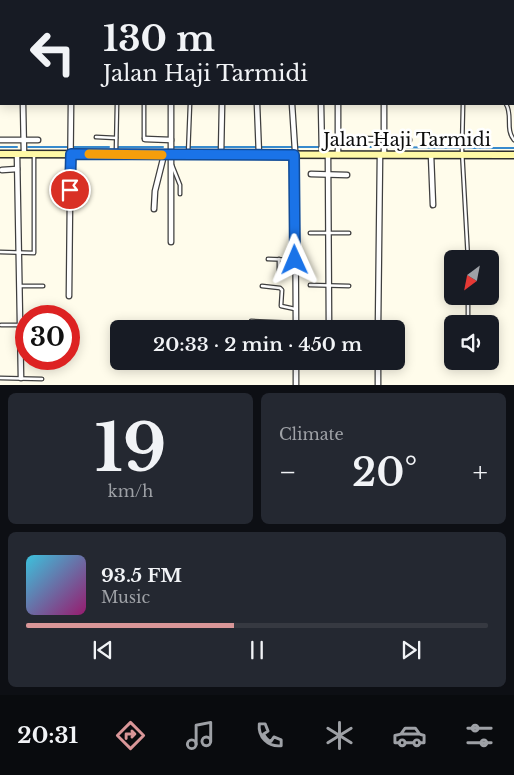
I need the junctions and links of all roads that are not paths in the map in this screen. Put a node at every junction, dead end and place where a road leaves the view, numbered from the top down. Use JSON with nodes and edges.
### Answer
{"nodes":[{"id":1,"x":24,"y":105,"type":"edge"},
{"id":2,"x":71,"y":105,"type":"edge"},
{"id":3,"x":117,"y":105,"type":"edge"},
{"id":4,"x":144,"y":105,"type":"edge"},
{"id":5,"x":171,"y":105,"type":"edge"},
{"id":6,"x":190,"y":105,"type":"edge"},
{"id":7,"x":222,"y":105,"type":"edge"},
{"id":8,"x":257,"y":105,"type":"edge"},
{"id":9,"x":292,"y":105,"type":"edge"},
{"id":10,"x":320,"y":105,"type":"edge"},
{"id":11,"x":338,"y":105,"type":"edge"},
{"id":12,"x":384,"y":105,"type":"edge"},
{"id":13,"x":463,"y":105,"type":"edge"},
{"id":14,"x":507,"y":105,"type":"edge"},
{"id":15,"x":96,"y":138,"type":"dead end"},
{"id":16,"x":116,"y":138,"type":"junction"},
{"id":17,"x":145,"y":139,"type":"joint"},
{"id":18,"x":358,"y":139,"type":"dead end"},
{"id":19,"x":0,"y":140,"type":"edge"},
{"id":20,"x":23,"y":140,"type":"junction"},
{"id":21,"x":38,"y":140,"type":"dead end"},
{"id":22,"x":171,"y":140,"type":"junction"},
{"id":23,"x":409,"y":140,"type":"dead end"},
{"id":24,"x":514,"y":140,"type":"edge"},
{"id":25,"x":384,"y":141,"type":"junction"},
{"id":26,"x":71,"y":149,"type":"junction"},
{"id":27,"x":259,"y":152,"type":"junction"},
{"id":28,"x":0,"y":154,"type":"edge"},
{"id":29,"x":21,"y":154,"type":"junction"},
{"id":30,"x":34,"y":154,"type":"junction"},
{"id":31,"x":116,"y":155,"type":"junction"},
{"id":32,"x":164,"y":155,"type":"junction"},
{"id":33,"x":172,"y":155,"type":"junction"},
{"id":34,"x":188,"y":155,"type":"junction"},
{"id":35,"x":221,"y":155,"type":"junction"},
{"id":36,"x":294,"y":155,"type":"junction"},
{"id":37,"x":325,"y":155,"type":"junction"},
{"id":38,"x":338,"y":155,"type":"junction"},
{"id":39,"x":382,"y":155,"type":"junction"},
{"id":40,"x":432,"y":155,"type":"junction"},
{"id":41,"x":462,"y":155,"type":"junction"},
{"id":42,"x":514,"y":155,"type":"edge"},
{"id":43,"x":171,"y":164,"type":"junction"},
{"id":44,"x":17,"y":169,"type":"junction"},
{"id":45,"x":2,"y":170,"type":"dead end"},
{"id":46,"x":311,"y":174,"type":"dead end"},
{"id":47,"x":329,"y":174,"type":"junction"},
{"id":48,"x":347,"y":175,"type":"dead end"},
{"id":49,"x":180,"y":194,"type":"dead end"},
{"id":50,"x":433,"y":205,"type":"dead end"},
{"id":51,"x":154,"y":209,"type":"dead end"},
{"id":52,"x":310,"y":232,"type":"dead end"},
{"id":53,"x":329,"y":233,"type":"junction"},
{"id":54,"x":349,"y":233,"type":"dead end"},
{"id":55,"x":171,"y":242,"type":"dead end"},
{"id":56,"x":467,"y":250,"type":"edge"},
{"id":57,"x":0,"y":252,"type":"edge"},
{"id":58,"x":18,"y":253,"type":"junction"},
{"id":59,"x":268,"y":259,"type":"dead end"},
{"id":60,"x":279,"y":259,"type":"junction"},
{"id":61,"x":295,"y":260,"type":"junction"},
{"id":62,"x":279,"y":273,"type":"dead end"},
{"id":63,"x":310,"y":285,"type":"dead end"},
{"id":64,"x":19,"y":286,"type":"junction"},
{"id":65,"x":43,"y":286,"type":"dead end"},
{"id":66,"x":262,"y":286,"type":"dead end"},
{"id":67,"x":329,"y":286,"type":"junction"},
{"id":68,"x":349,"y":286,"type":"dead end"},
{"id":69,"x":69,"y":296,"type":"dead end"},
{"id":70,"x":19,"y":305,"type":"edge"},
{"id":71,"x":296,"y":309,"type":"junction"},
{"id":72,"x":296,"y":320,"type":"edge"},
{"id":73,"x":329,"y":320,"type":"edge"},
{"id":74,"x":378,"y":320,"type":"edge"},
{"id":75,"x":1,"y":325,"type":"dead end"},
{"id":76,"x":15,"y":325,"type":"edge"},
{"id":77,"x":21,"y":370,"type":"edge"},
{"id":78,"x":296,"y":370,"type":"edge"},
{"id":79,"x":378,"y":370,"type":"edge"},
{"id":80,"x":0,"y":378,"type":"edge"},
{"id":81,"x":21,"y":378,"type":"junction"},
{"id":82,"x":42,"y":379,"type":"dead end"},
{"id":83,"x":296,"y":385,"type":"edge"},
{"id":84,"x":378,"y":385,"type":"edge"}],
"edges":[{"from":1,"to":20,"type":"street"},
{"from":2,"to":26,"type":"street"},
{"from":3,"to":16,"type":"lane"},
{"from":4,"to":17,"type":"lane"},
{"from":5,"to":22,"type":"street"},
{"from":6,"to":34,"type":"lane"},
{"from":7,"to":35,"type":"street"},
{"from":8,"to":27,"type":"street"},
{"from":9,"to":36,"type":"street"},
{"from":10,"to":37,"type":"street"},
{"from":11,"to":38,"type":"street"},
{"from":12,"to":25,"type":"street"},
{"from":13,"to":41,"type":"lane"},
{"from":14,"to":24,"type":"lane"},
{"from":15,"to":16,"type":"lane"},
{"from":16,"to":31,"type":"lane"},
{"from":17,"to":22,"type":"street"},
{"from":18,"to":25,"type":"street"},
{"from":19,"to":20,"type":"street"},
{"from":20,"to":21,"type":"street"},
{"from":20,"to":29,"type":"street"},
{"from":22,"to":33,"type":"street"},
{"from":23,"to":25,"type":"street"},
{"from":25,"to":39,"type":"street"},
{"from":26,"to":30,"type":"street","name":"Jalan Haji Tarmidi"},
{"from":26,"to":31,"type":"street","name":"Jalan Haji Tarmidi"},
{"from":26,"to":69,"type":"street"},
{"from":27,"to":35,"type":"street","name":"Jalan Haji Tarmidi"},
{"from":27,"to":36,"type":"street","name":"Jalan Haji Tarmidi"},
{"from":28,"to":29,"type":"street","name":"Jalan Haji Tarmidi"},
{"from":29,"to":30,"type":"street","name":"Jalan Haji Tarmidi"},
{"from":29,"to":44,"type":"street"},
{"from":30,"to":58,"type":"lane"},
{"from":31,"to":32,"type":"street","name":"Jalan Haji Tarmidi"},
{"from":32,"to":33,"type":"street","name":"Jalan Haji Tarmidi"},
{"from":32,"to":51,"type":"street"},
{"from":33,"to":34,"type":"street","name":"Jalan Haji Tarmidi"},
{"from":33,"to":43,"type":"street"},
{"from":34,"to":35,"type":"street","name":"Jalan Haji Tarmidi"},
{"from":36,"to":37,"type":"street","name":"Jalan Haji Tarmidi"},
{"from":36,"to":61,"type":"street"},
{"from":37,"to":38,"type":"street","name":"Jalan Haji Tarmidi"},
{"from":37,"to":47,"type":"street"},
{"from":38,"to":39,"type":"street","name":"Jalan Haji Tarmidi"},
{"from":39,"to":40,"type":"street","name":"Jalan Haji Tarmidi"},
{"from":39,"to":74,"type":"street"},
{"from":40,"to":41,"type":"street","name":"Jalan Haji Tarmidi"},
{"from":40,"to":50,"type":"street"},
{"from":41,"to":42,"type":"street","name":"Jalan Haji Tarmidi"},
{"from":41,"to":56,"type":"lane"},
{"from":43,"to":49,"type":"lane"},
{"from":43,"to":55,"type":"street"},
{"from":44,"to":45,"type":"street"},
{"from":44,"to":58,"type":"street"},
{"from":46,"to":47,"type":"street"},
{"from":47,"to":48,"type":"street"},
{"from":47,"to":53,"type":"street"},
{"from":52,"to":53,"type":"lane"},
{"from":53,"to":54,"type":"lane"},
{"from":53,"to":67,"type":"street"},
{"from":57,"to":58,"type":"lane"},
{"from":58,"to":64,"type":"street"},
{"from":59,"to":60,"type":"lane"},
{"from":60,"to":61,"type":"lane"},
{"from":60,"to":62,"type":"lane"},
{"from":61,"to":71,"type":"street"},
{"from":63,"to":67,"type":"lane"},
{"from":64,"to":65,"type":"lane"},
{"from":64,"to":70,"type":"street"},
{"from":66,"to":71,"type":"lane"},
{"from":67,"to":68,"type":"lane"},
{"from":67,"to":73,"type":"street"},
{"from":71,"to":72,"type":"street"},
{"from":75,"to":76,"type":"lane"},
{"from":77,"to":81,"type":"street"},
{"from":78,"to":83,"type":"street"},
{"from":79,"to":84,"type":"street"},
{"from":80,"to":81,"type":"lane"},
{"from":81,"to":82,"type":"lane"}]}
